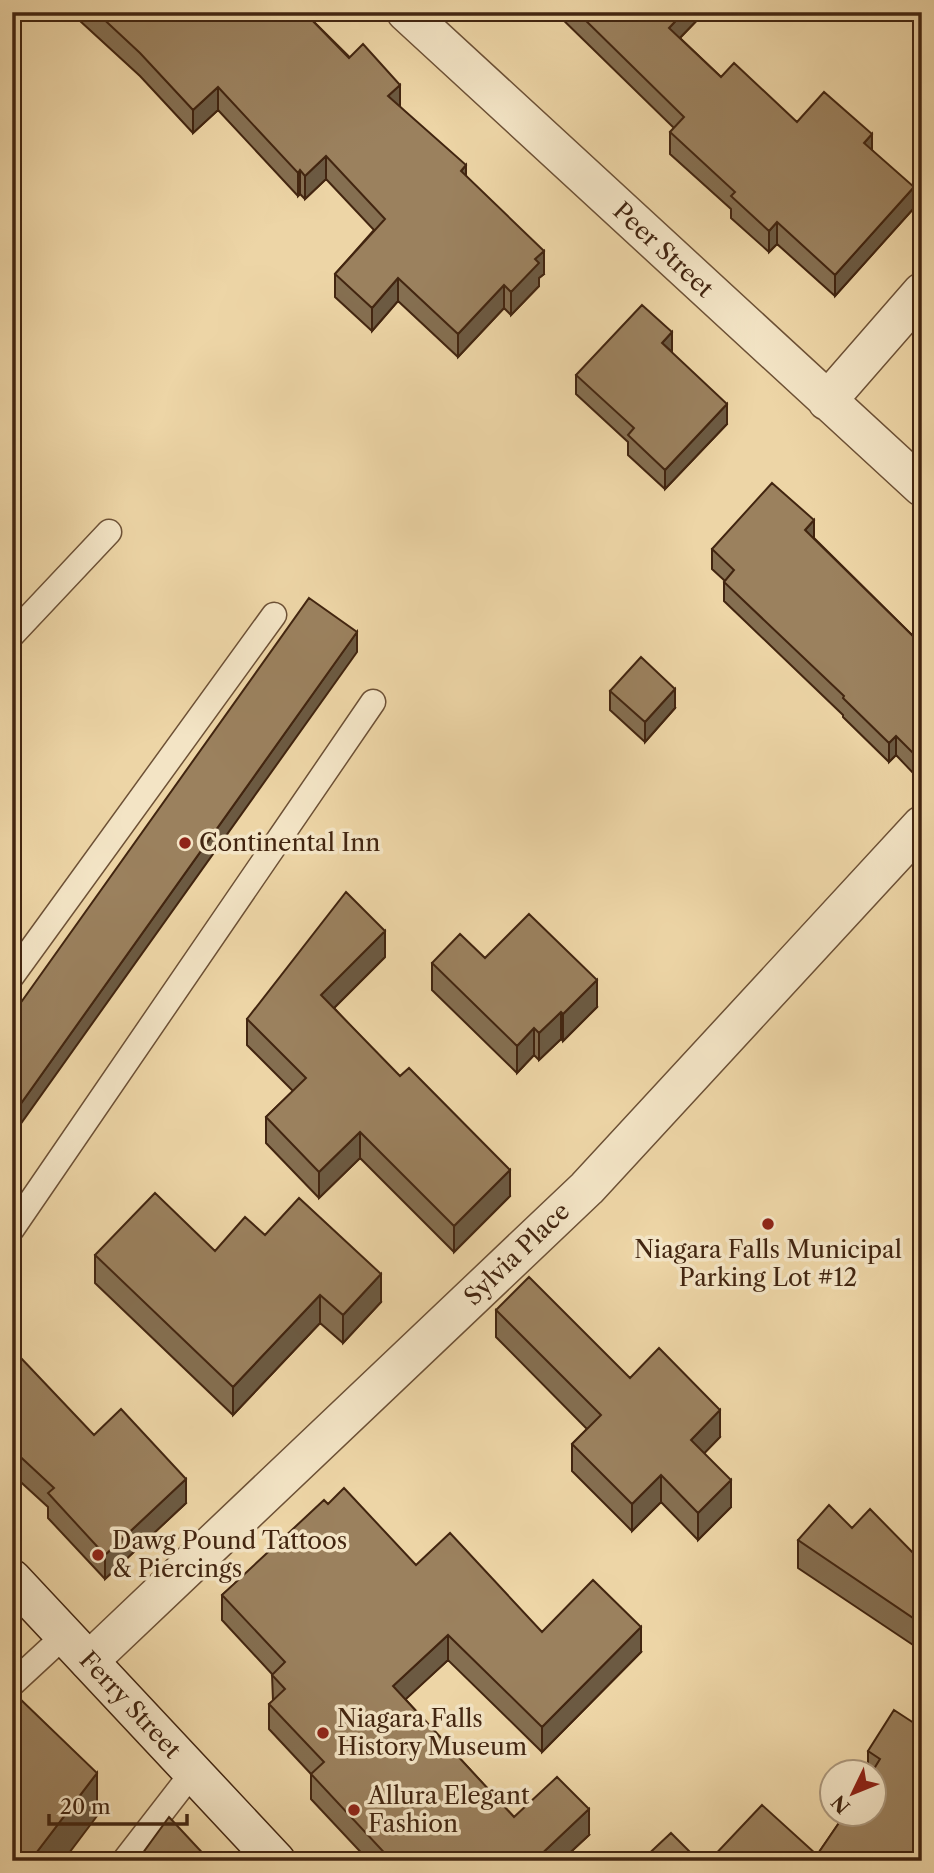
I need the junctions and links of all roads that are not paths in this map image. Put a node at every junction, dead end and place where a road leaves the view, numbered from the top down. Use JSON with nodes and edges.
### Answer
{"nodes":[{"id":1,"x":406,"y":12,"type":"edge"},
{"id":2,"x":922,"y":292,"type":"edge"},
{"id":3,"x":827,"y":401,"type":"junction"},
{"id":4,"x":922,"y":487,"type":"edge"},
{"id":5,"x":109,"y":532,"type":"dead end"},
{"id":6,"x":274,"y":615,"type":"dead end"},
{"id":7,"x":12,"y":635,"type":"edge"},
{"id":8,"x":373,"y":702,"type":"dead end"},
{"id":9,"x":922,"y":825,"type":"edge"},
{"id":10,"x":12,"y":976,"type":"edge"},
{"id":11,"x":12,"y":1229,"type":"edge"},
{"id":12,"x":12,"y":1579,"type":"edge"},
{"id":13,"x":77,"y":1648,"type":"junction"},
{"id":14,"x":12,"y":1684,"type":"edge"},
{"id":15,"x":193,"y":1772,"type":"junction"},
{"id":16,"x":124,"y":1861,"type":"edge"},
{"id":17,"x":276,"y":1861,"type":"edge"}],
"edges":[{"from":1,"to":3,"type":"street","name":"Peer Street"},
{"from":2,"to":3,"type":"street"},
{"from":3,"to":4,"type":"street","name":"Peer Street"},
{"from":5,"to":7,"type":"lane"},
{"from":6,"to":10,"type":"lane"},
{"from":8,"to":11,"type":"lane"},
{"from":9,"to":13,"type":"street","name":"Sylvia Place"},
{"from":12,"to":13,"type":"street","name":"Ferry Street"},
{"from":13,"to":14,"type":"lane"},
{"from":13,"to":15,"type":"street","name":"Ferry Street"},
{"from":15,"to":16,"type":"lane"},
{"from":15,"to":17,"type":"street","name":"Ferry Street"}]}
